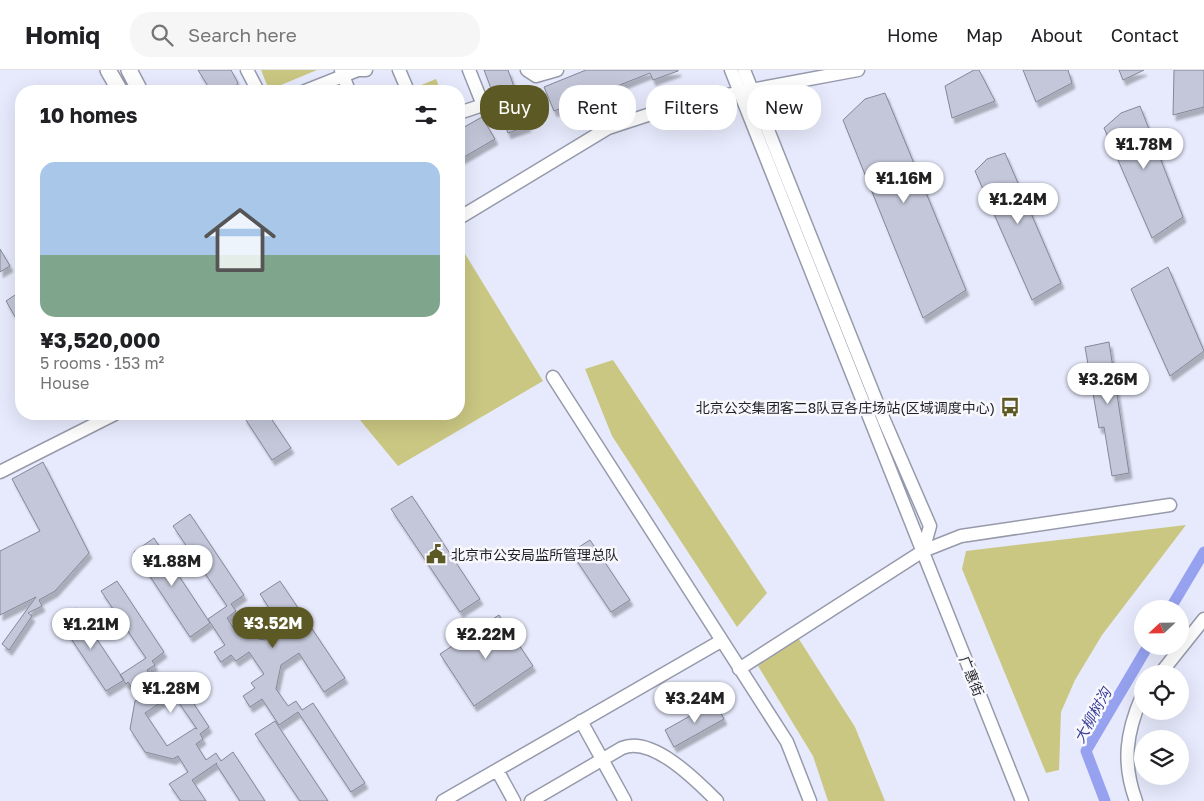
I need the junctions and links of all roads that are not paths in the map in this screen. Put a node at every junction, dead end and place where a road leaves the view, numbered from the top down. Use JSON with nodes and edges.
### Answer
{"nodes":[{"id":1,"x":108,"y":70,"type":"edge"},
{"id":2,"x":129,"y":70,"type":"edge"},
{"id":3,"x":247,"y":70,"type":"edge"},
{"id":4,"x":366,"y":70,"type":"edge"},
{"id":5,"x":399,"y":70,"type":"edge"},
{"id":6,"x":469,"y":70,"type":"edge"},
{"id":7,"x":527,"y":70,"type":"edge"},
{"id":8,"x":557,"y":70,"type":"edge"},
{"id":9,"x":731,"y":70,"type":"edge"},
{"id":10,"x":744,"y":70,"type":"edge"},
{"id":11,"x":858,"y":70,"type":"edge"},
{"id":12,"x":342,"y":73,"type":"edge"},
{"id":13,"x":117,"y":85,"type":"edge"},
{"id":14,"x":137,"y":85,"type":"edge"},
{"id":15,"x":255,"y":85,"type":"edge"},
{"id":16,"x":317,"y":85,"type":"edge"},
{"id":17,"x":347,"y":85,"type":"edge"},
{"id":18,"x":405,"y":85,"type":"edge"},
{"id":19,"x":751,"y":85,"type":"edge"},
{"id":20,"x":775,"y":85,"type":"edge"},
{"id":21,"x":747,"y":90,"type":"edge"},
{"id":22,"x":740,"y":92,"type":"junction"},
{"id":23,"x":465,"y":112,"type":"edge"},
{"id":24,"x":769,"y":130,"type":"edge"},
{"id":25,"x":465,"y":214,"type":"edge"},
{"id":26,"x":553,"y":377,"type":"dead end"},
{"id":27,"x":103,"y":420,"type":"edge"},
{"id":28,"x":0,"y":472,"type":"edge"},
{"id":29,"x":1170,"y":505,"type":"dead end"},
{"id":30,"x":923,"y":550,"type":"junction"},
{"id":31,"x":1204,"y":619,"type":"edge"},
{"id":32,"x":721,"y":641,"type":"junction"},
{"id":33,"x":1167,"y":665,"type":"edge"},
{"id":34,"x":740,"y":669,"type":"junction"},
{"id":35,"x":1134,"y":720,"type":"edge"},
{"id":36,"x":581,"y":721,"type":"junction"},
{"id":37,"x":602,"y":759,"type":"junction"},
{"id":38,"x":497,"y":770,"type":"junction"},
{"id":39,"x":443,"y":801,"type":"edge"},
{"id":40,"x":514,"y":801,"type":"edge"},
{"id":41,"x":531,"y":801,"type":"edge"},
{"id":42,"x":625,"y":801,"type":"edge"},
{"id":43,"x":718,"y":801,"type":"edge"},
{"id":44,"x":810,"y":801,"type":"edge"},
{"id":45,"x":1022,"y":801,"type":"edge"},
{"id":46,"x":1136,"y":801,"type":"edge"}],
"edges":[{"from":1,"to":13,"type":"main road"},
{"from":2,"to":14,"type":"main road"},
{"from":3,"to":15,"type":"street"},
{"from":4,"to":12,"type":"street"},
{"from":5,"to":18,"type":"street"},
{"from":6,"to":23,"type":"street"},
{"from":7,"to":8,"type":"street"},
{"from":9,"to":22,"type":"street","name":"广惠街"},
{"from":10,"to":19,"type":"street"},
{"from":11,"to":20,"type":"street"},
{"from":12,"to":16,"type":"street"},
{"from":12,"to":17,"type":"street"},
{"from":21,"to":22,"type":"street"},
{"from":22,"to":25,"type":"street"},
{"from":22,"to":30,"type":"street","name":"广惠街"},
{"from":24,"to":30,"type":"street"},
{"from":26,"to":32,"type":"street"},
{"from":27,"to":28,"type":"street"},
{"from":29,"to":30,"type":"street"},
{"from":30,"to":34,"type":"street"},
{"from":30,"to":45,"type":"street","name":"广惠街"},
{"from":31,"to":33,"type":"street"},
{"from":32,"to":34,"type":"street"},
{"from":32,"to":36,"type":"street"},
{"from":34,"to":44,"type":"street"},
{"from":35,"to":46,"type":"street"},
{"from":36,"to":37,"type":"street"},
{"from":36,"to":38,"type":"street"},
{"from":37,"to":41,"type":"street"},
{"from":37,"to":42,"type":"street"},
{"from":37,"to":43,"type":"street"},
{"from":38,"to":39,"type":"street"},
{"from":38,"to":40,"type":"street"}]}
